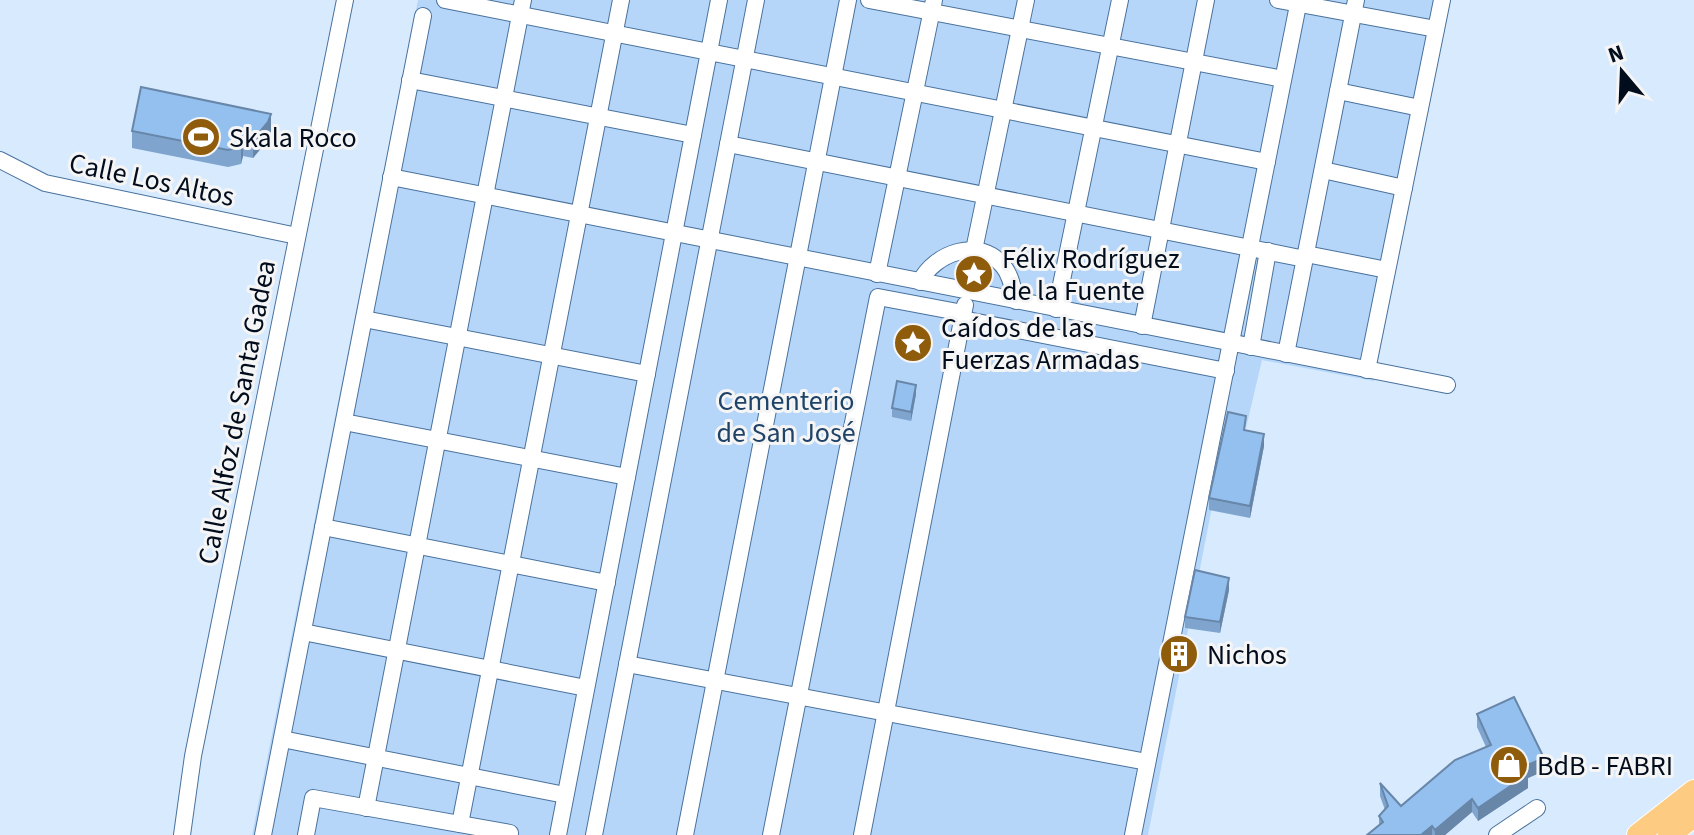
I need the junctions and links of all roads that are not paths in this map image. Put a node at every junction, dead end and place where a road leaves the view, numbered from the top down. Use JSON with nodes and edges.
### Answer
{"nodes":[{"id":1,"x":345,"y":0,"type":"edge"},
{"id":2,"x":445,"y":0,"type":"edge"},
{"id":3,"x":621,"y":0,"type":"edge"},
{"id":4,"x":719,"y":0,"type":"edge"},
{"id":5,"x":756,"y":0,"type":"edge"},
{"id":6,"x":848,"y":0,"type":"edge"},
{"id":7,"x":869,"y":0,"type":"edge"},
{"id":8,"x":1026,"y":0,"type":"edge"},
{"id":9,"x":1120,"y":0,"type":"edge"},
{"id":10,"x":1206,"y":0,"type":"edge"},
{"id":11,"x":1278,"y":0,"type":"edge"},
{"id":12,"x":1442,"y":0,"type":"edge"},
{"id":13,"x":1299,"y":2,"type":"edge"},
{"id":14,"x":932,"y":6,"type":"edge"},
{"id":15,"x":521,"y":7,"type":"edge"},
{"id":16,"x":1355,"y":7,"type":"edge"},
{"id":17,"x":423,"y":16,"type":"dead end"},
{"id":18,"x":1020,"y":29,"type":"junction"},
{"id":19,"x":1436,"y":29,"type":"junction"},
{"id":20,"x":614,"y":34,"type":"junction"},
{"id":21,"x":1111,"y":47,"type":"junction"},
{"id":22,"x":709,"y":52,"type":"junction"},
{"id":23,"x":745,"y":59,"type":"junction"},
{"id":24,"x":1194,"y":62,"type":"junction"},
{"id":25,"x":833,"y":76,"type":"junction"},
{"id":26,"x":1283,"y":79,"type":"junction"},
{"id":27,"x":410,"y":80,"type":"junction"},
{"id":28,"x":1338,"y":91,"type":"junction"},
{"id":29,"x":915,"y":92,"type":"junction"},
{"id":30,"x":504,"y":98,"type":"junction"},
{"id":31,"x":1420,"y":108,"type":"junction"},
{"id":32,"x":1003,"y":110,"type":"junction"},
{"id":33,"x":598,"y":116,"type":"junction"},
{"id":34,"x":1094,"y":128,"type":"junction"},
{"id":35,"x":693,"y":135,"type":"junction"},
{"id":36,"x":728,"y":144,"type":"junction"},
{"id":37,"x":1178,"y":144,"type":"junction"},
{"id":38,"x":0,"y":160,"type":"edge"},
{"id":39,"x":816,"y":162,"type":"junction"},
{"id":40,"x":1267,"y":162,"type":"junction"},
{"id":41,"x":1323,"y":170,"type":"junction"},
{"id":42,"x":391,"y":177,"type":"junction"},
{"id":43,"x":897,"y":178,"type":"junction"},
{"id":44,"x":1404,"y":188,"type":"junction"},
{"id":45,"x":985,"y":195,"type":"junction"},
{"id":46,"x":485,"y":196,"type":"junction"},
{"id":47,"x":1076,"y":213,"type":"junction"},
{"id":48,"x":579,"y":214,"type":"junction"},
{"id":49,"x":1161,"y":230,"type":"junction"},
{"id":50,"x":675,"y":234,"type":"junction"},
{"id":51,"x":297,"y":236,"type":"junction"},
{"id":52,"x":710,"y":241,"type":"junction"},
{"id":53,"x":1250,"y":248,"type":"junction"},
{"id":54,"x":974,"y":250,"type":"junction"},
{"id":55,"x":1268,"y":251,"type":"junction"},
{"id":56,"x":797,"y":256,"type":"junction"},
{"id":57,"x":1306,"y":257,"type":"junction"},
{"id":58,"x":1387,"y":270,"type":"junction"},
{"id":59,"x":877,"y":274,"type":"junction"},
{"id":60,"x":920,"y":282,"type":"junction"},
{"id":61,"x":967,"y":291,"type":"junction"},
{"id":62,"x":1016,"y":301,"type":"junction"},
{"id":63,"x":1056,"y":309,"type":"junction"},
{"id":64,"x":963,"y":316,"type":"junction"},
{"id":65,"x":364,"y":319,"type":"junction"},
{"id":66,"x":1142,"y":326,"type":"junction"},
{"id":67,"x":458,"y":337,"type":"junction"},
{"id":68,"x":1230,"y":343,"type":"junction"},
{"id":69,"x":1251,"y":347,"type":"junction"},
{"id":70,"x":1286,"y":354,"type":"junction"},
{"id":71,"x":551,"y":355,"type":"junction"},
{"id":72,"x":1367,"y":370,"type":"junction"},
{"id":73,"x":1226,"y":371,"type":"junction"},
{"id":74,"x":647,"y":374,"type":"junction"},
{"id":75,"x":1447,"y":385,"type":"dead end"},
{"id":76,"x":344,"y":422,"type":"junction"},
{"id":77,"x":438,"y":440,"type":"junction"},
{"id":78,"x":531,"y":458,"type":"junction"},
{"id":79,"x":627,"y":477,"type":"junction"},
{"id":80,"x":323,"y":527,"type":"junction"},
{"id":81,"x":417,"y":546,"type":"junction"},
{"id":82,"x":511,"y":564,"type":"junction"},
{"id":83,"x":607,"y":583,"type":"junction"},
{"id":84,"x":303,"y":632,"type":"junction"},
{"id":85,"x":397,"y":651,"type":"junction"},
{"id":86,"x":627,"y":664,"type":"junction"},
{"id":87,"x":490,"y":669,"type":"junction"},
{"id":88,"x":716,"y":681,"type":"junction"},
{"id":89,"x":586,"y":688,"type":"junction"},
{"id":90,"x":799,"y":696,"type":"junction"},
{"id":91,"x":886,"y":713,"type":"junction"},
{"id":92,"x":282,"y":739,"type":"junction"},
{"id":93,"x":376,"y":758,"type":"junction"},
{"id":94,"x":1147,"y":762,"type":"junction"},
{"id":95,"x":469,"y":776,"type":"junction"},
{"id":96,"x":1694,"y":791,"type":"edge"},
{"id":97,"x":565,"y":795,"type":"junction"},
{"id":98,"x":366,"y":808,"type":"junction"},
{"id":99,"x":1537,"y":808,"type":"dead end"},
{"id":100,"x":1694,"y":816,"type":"edge"},
{"id":101,"x":460,"y":824,"type":"junction"},
{"id":102,"x":182,"y":835,"type":"edge"},
{"id":103,"x":263,"y":835,"type":"edge"},
{"id":104,"x":306,"y":835,"type":"edge"},
{"id":105,"x":509,"y":835,"type":"edge"},
{"id":106,"x":558,"y":835,"type":"edge"},
{"id":107,"x":594,"y":835,"type":"edge"},
{"id":108,"x":685,"y":835,"type":"edge"},
{"id":109,"x":771,"y":835,"type":"edge"},
{"id":110,"x":862,"y":835,"type":"edge"},
{"id":111,"x":1133,"y":835,"type":"edge"},
{"id":112,"x":1497,"y":835,"type":"edge"},
{"id":113,"x":1638,"y":835,"type":"edge"},
{"id":114,"x":1669,"y":835,"type":"edge"}],
"edges":[{"from":1,"to":51,"type":"street","name":"Calle Alfoz de Santa Gadea"},
{"from":2,"to":15,"type":"street"},
{"from":3,"to":20,"type":"street"},
{"from":4,"to":22,"type":"street"},
{"from":5,"to":23,"type":"street"},
{"from":6,"to":25,"type":"street"},
{"from":7,"to":14,"type":"street"},
{"from":8,"to":18,"type":"street"},
{"from":9,"to":21,"type":"street"},
{"from":10,"to":24,"type":"street"},
{"from":11,"to":13,"type":"street"},
{"from":12,"to":19,"type":"street"},
{"from":13,"to":16,"type":"street"},
{"from":13,"to":26,"type":"street"},
{"from":14,"to":18,"type":"street"},
{"from":14,"to":29,"type":"street"},
{"from":15,"to":20,"type":"street"},
{"from":15,"to":30,"type":"street"},
{"from":16,"to":19,"type":"street"},
{"from":16,"to":28,"type":"street"},
{"from":17,"to":27,"type":"street"},
{"from":18,"to":21,"type":"street"},
{"from":18,"to":32,"type":"street"},
{"from":19,"to":31,"type":"street"},
{"from":20,"to":22,"type":"street"},
{"from":20,"to":33,"type":"street"},
{"from":21,"to":24,"type":"street"},
{"from":21,"to":34,"type":"street"},
{"from":22,"to":23,"type":"street"},
{"from":22,"to":35,"type":"street"},
{"from":23,"to":25,"type":"street"},
{"from":23,"to":36,"type":"street"},
{"from":24,"to":26,"type":"street"},
{"from":24,"to":37,"type":"street"},
{"from":25,"to":29,"type":"street"},
{"from":25,"to":39,"type":"street"},
{"from":26,"to":40,"type":"street"},
{"from":27,"to":30,"type":"street"},
{"from":27,"to":42,"type":"street"},
{"from":28,"to":31,"type":"street"},
{"from":28,"to":41,"type":"street"},
{"from":29,"to":32,"type":"street"},
{"from":29,"to":43,"type":"street"},
{"from":30,"to":33,"type":"street"},
{"from":30,"to":46,"type":"street"},
{"from":31,"to":44,"type":"street"},
{"from":32,"to":34,"type":"street"},
{"from":32,"to":45,"type":"street"},
{"from":33,"to":35,"type":"street"},
{"from":33,"to":48,"type":"street"},
{"from":34,"to":37,"type":"street"},
{"from":34,"to":47,"type":"street"},
{"from":35,"to":50,"type":"street"},
{"from":36,"to":39,"type":"street"},
{"from":36,"to":52,"type":"street"},
{"from":37,"to":40,"type":"street"},
{"from":37,"to":49,"type":"street"},
{"from":38,"to":51,"type":"street","name":"Calle Los Altos"},
{"from":39,"to":43,"type":"street"},
{"from":39,"to":56,"type":"street"},
{"from":40,"to":53,"type":"street"},
{"from":41,"to":44,"type":"street"},
{"from":41,"to":57,"type":"street"},
{"from":42,"to":46,"type":"street"},
{"from":42,"to":65,"type":"street"},
{"from":43,"to":45,"type":"street"},
{"from":43,"to":59,"type":"street"},
{"from":44,"to":58,"type":"street"},
{"from":45,"to":47,"type":"street"},
{"from":45,"to":54,"type":"street"},
{"from":46,"to":48,"type":"street"},
{"from":46,"to":67,"type":"street"},
{"from":47,"to":49,"type":"street"},
{"from":47,"to":63,"type":"street"},
{"from":48,"to":50,"type":"street"},
{"from":48,"to":71,"type":"street"},
{"from":49,"to":53,"type":"street"},
{"from":49,"to":66,"type":"street"},
{"from":50,"to":52,"type":"street"},
{"from":50,"to":74,"type":"street"},
{"from":51,"to":102,"type":"street","name":"Calle Alfoz de Santa Gadea"},
{"from":52,"to":56,"type":"street"},
{"from":52,"to":86,"type":"street"},
{"from":53,"to":55,"type":"street"},
{"from":53,"to":68,"type":"street"},
{"from":54,"to":60,"type":"street"},
{"from":54,"to":62,"type":"street"},
{"from":55,"to":57,"type":"street"},
{"from":55,"to":69,"type":"street"},
{"from":56,"to":59,"type":"street"},
{"from":56,"to":88,"type":"street"},
{"from":57,"to":58,"type":"street"},
{"from":57,"to":70,"type":"street"},
{"from":58,"to":72,"type":"street"},
{"from":59,"to":60,"type":"street"},
{"from":60,"to":61,"type":"street"},
{"from":61,"to":62,"type":"street"},
{"from":61,"to":64,"type":"street"},
{"from":62,"to":63,"type":"street"},
{"from":63,"to":66,"type":"street"},
{"from":64,"to":73,"type":"street"},
{"from":64,"to":90,"type":"street"},
{"from":64,"to":91,"type":"street"},
{"from":65,"to":67,"type":"street"},
{"from":65,"to":76,"type":"street"},
{"from":66,"to":68,"type":"street"},
{"from":67,"to":71,"type":"street"},
{"from":67,"to":77,"type":"street"},
{"from":68,"to":69,"type":"street"},
{"from":68,"to":73,"type":"street"},
{"from":69,"to":70,"type":"street"},
{"from":70,"to":72,"type":"street"},
{"from":71,"to":74,"type":"street"},
{"from":71,"to":78,"type":"street"},
{"from":72,"to":75,"type":"street"},
{"from":73,"to":94,"type":"street"},
{"from":74,"to":79,"type":"street"},
{"from":76,"to":77,"type":"street"},
{"from":76,"to":80,"type":"street"},
{"from":77,"to":78,"type":"street"},
{"from":77,"to":81,"type":"street"},
{"from":78,"to":79,"type":"street"},
{"from":78,"to":82,"type":"street"},
{"from":79,"to":83,"type":"street"},
{"from":80,"to":81,"type":"street"},
{"from":80,"to":84,"type":"street"},
{"from":81,"to":82,"type":"street"},
{"from":81,"to":85,"type":"street"},
{"from":82,"to":83,"type":"street"},
{"from":82,"to":87,"type":"street"},
{"from":83,"to":89,"type":"street"},
{"from":84,"to":85,"type":"street"},
{"from":84,"to":92,"type":"street"},
{"from":85,"to":87,"type":"street"},
{"from":85,"to":93,"type":"street"},
{"from":86,"to":88,"type":"street"},
{"from":86,"to":107,"type":"street"},
{"from":87,"to":89,"type":"street"},
{"from":87,"to":95,"type":"street"},
{"from":88,"to":90,"type":"street"},
{"from":88,"to":108,"type":"street"},
{"from":89,"to":97,"type":"street"},
{"from":90,"to":91,"type":"street"},
{"from":90,"to":109,"type":"street"},
{"from":91,"to":94,"type":"street"},
{"from":91,"to":110,"type":"street"},
{"from":92,"to":93,"type":"street"},
{"from":92,"to":103,"type":"street"},
{"from":93,"to":95,"type":"street"},
{"from":93,"to":98,"type":"street"},
{"from":94,"to":111,"type":"street"},
{"from":95,"to":97,"type":"street"},
{"from":95,"to":101,"type":"street"},
{"from":96,"to":113,"type":"main road"},
{"from":97,"to":106,"type":"street"},
{"from":98,"to":101,"type":"street"},
{"from":98,"to":104,"type":"street"},
{"from":99,"to":112,"type":"street"},
{"from":100,"to":114,"type":"main road"},
{"from":101,"to":105,"type":"street"}]}
